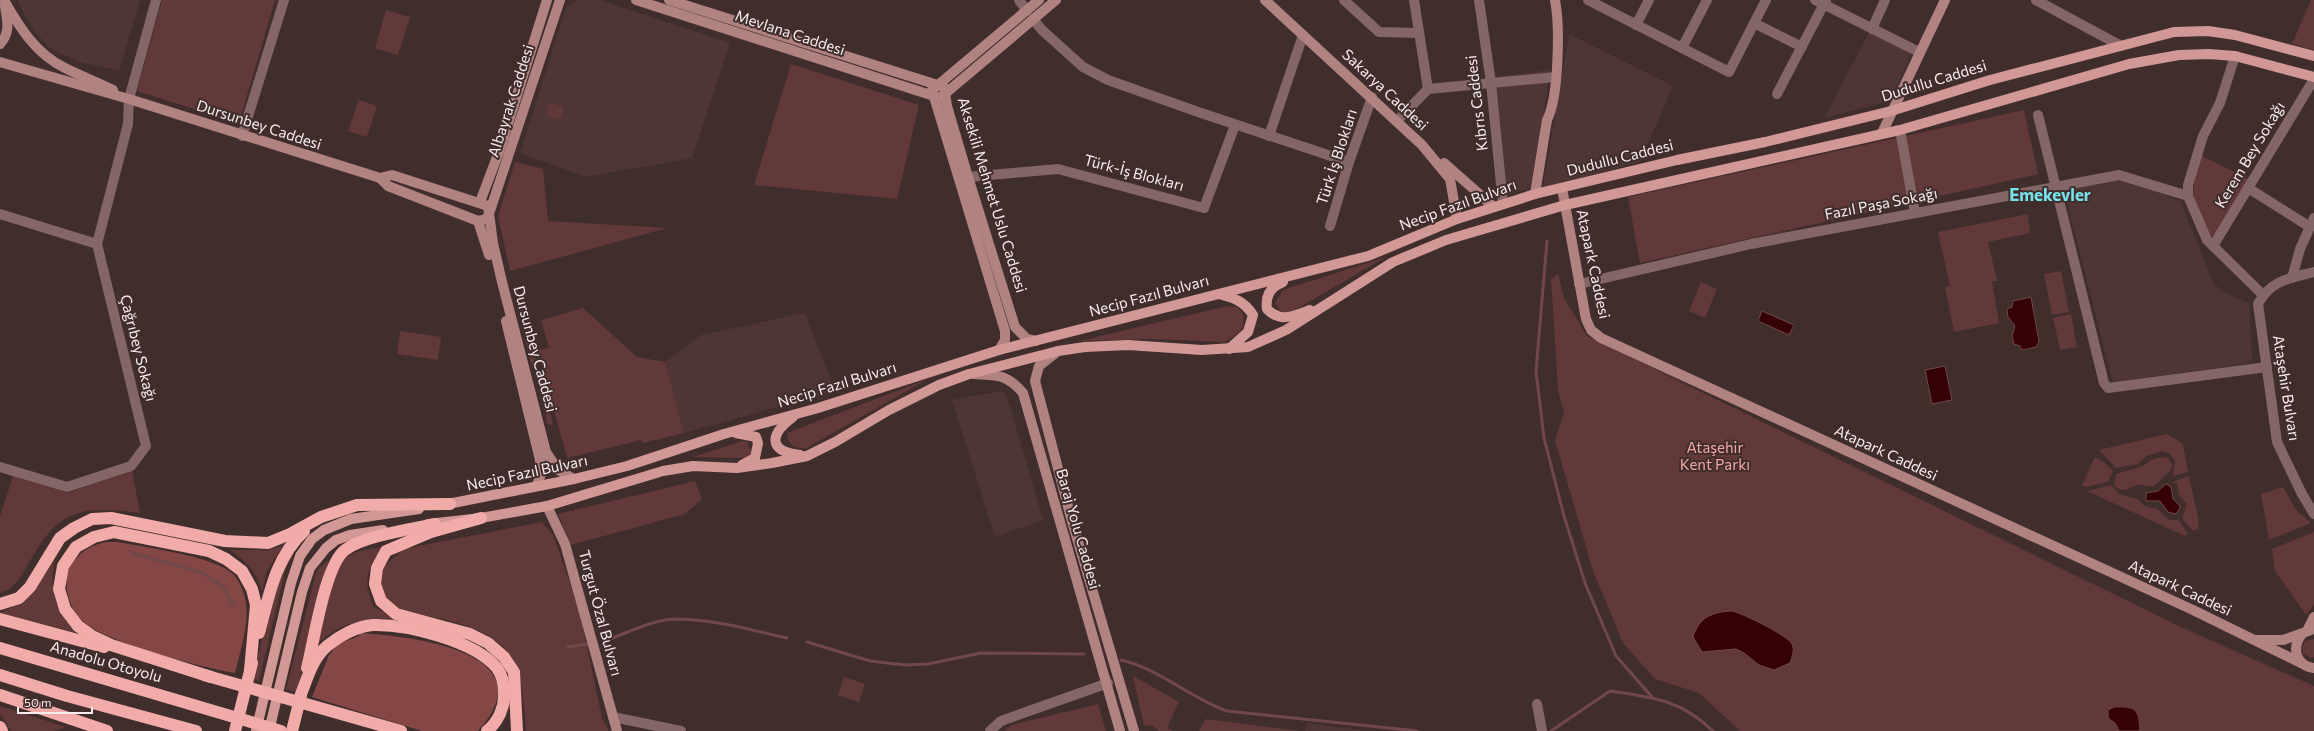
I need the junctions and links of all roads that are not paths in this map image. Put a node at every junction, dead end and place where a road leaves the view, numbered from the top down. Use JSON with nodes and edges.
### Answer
{"nodes":[{"id":1,"x":4,"y":0,"type":"edge"},
{"id":2,"x":156,"y":0,"type":"edge"},
{"id":3,"x":284,"y":0,"type":"edge"},
{"id":4,"x":546,"y":0,"type":"edge"},
{"id":5,"x":560,"y":0,"type":"edge"},
{"id":6,"x":636,"y":0,"type":"edge"},
{"id":7,"x":669,"y":0,"type":"edge"},
{"id":8,"x":1019,"y":0,"type":"edge"},
{"id":9,"x":1039,"y":0,"type":"edge"},
{"id":10,"x":1056,"y":0,"type":"edge"},
{"id":11,"x":1265,"y":0,"type":"edge"},
{"id":12,"x":1344,"y":0,"type":"edge"},
{"id":13,"x":1414,"y":0,"type":"edge"},
{"id":14,"x":1479,"y":0,"type":"edge"},
{"id":15,"x":1555,"y":0,"type":"edge"},
{"id":16,"x":1588,"y":0,"type":"edge"},
{"id":17,"x":1649,"y":0,"type":"edge"},
{"id":18,"x":1707,"y":0,"type":"edge"},
{"id":19,"x":1766,"y":0,"type":"edge"},
{"id":20,"x":1886,"y":0,"type":"edge"},
{"id":21,"x":1945,"y":0,"type":"edge"},
{"id":22,"x":2036,"y":0,"type":"edge"},
{"id":23,"x":1821,"y":1,"type":"edge"},
{"id":24,"x":1026,"y":11,"type":"junction"},
{"id":25,"x":1033,"y":19,"type":"junction"},
{"id":26,"x":1754,"y":23,"type":"junction"},
{"id":27,"x":1636,"y":25,"type":"junction"},
{"id":28,"x":1872,"y":29,"type":"junction"},
{"id":29,"x":1419,"y":33,"type":"junction"},
{"id":30,"x":1303,"y":35,"type":"junction"},
{"id":31,"x":0,"y":44,"type":"edge"},
{"id":32,"x":2121,"y":46,"type":"junction"},
{"id":33,"x":1802,"y":47,"type":"junction"},
{"id":34,"x":1682,"y":48,"type":"junction"},
{"id":35,"x":1919,"y":52,"type":"junction"},
{"id":36,"x":2235,"y":56,"type":"junction"},
{"id":37,"x":2314,"y":56,"type":"edge"},
{"id":38,"x":0,"y":62,"type":"edge"},
{"id":39,"x":1555,"y":77,"type":"junction"},
{"id":40,"x":2314,"y":78,"type":"edge"},
{"id":41,"x":1491,"y":83,"type":"junction"},
{"id":42,"x":938,"y":85,"type":"junction"},
{"id":43,"x":1428,"y":89,"type":"junction"},
{"id":44,"x":946,"y":93,"type":"junction"},
{"id":45,"x":1777,"y":94,"type":"dead end"},
{"id":46,"x":934,"y":96,"type":"junction"},
{"id":47,"x":1372,"y":97,"type":"junction"},
{"id":48,"x":129,"y":99,"type":"junction"},
{"id":49,"x":1891,"y":110,"type":"junction"},
{"id":50,"x":2038,"y":115,"type":"dead end"},
{"id":51,"x":1398,"y":120,"type":"junction"},
{"id":52,"x":1235,"y":125,"type":"junction"},
{"id":53,"x":1900,"y":130,"type":"junction"},
{"id":54,"x":1882,"y":133,"type":"junction"},
{"id":55,"x":242,"y":136,"type":"junction"},
{"id":56,"x":1269,"y":136,"type":"junction"},
{"id":57,"x":1422,"y":145,"type":"junction"},
{"id":58,"x":1349,"y":162,"type":"junction"},
{"id":59,"x":968,"y":177,"type":"junction"},
{"id":60,"x":380,"y":178,"type":"junction"},
{"id":61,"x":2055,"y":186,"type":"junction"},
{"id":62,"x":1562,"y":188,"type":"junction"},
{"id":63,"x":2248,"y":188,"type":"junction"},
{"id":64,"x":1535,"y":194,"type":"junction"},
{"id":65,"x":2188,"y":196,"type":"junction"},
{"id":66,"x":479,"y":202,"type":"junction"},
{"id":67,"x":1498,"y":205,"type":"junction"},
{"id":68,"x":1565,"y":205,"type":"junction"},
{"id":69,"x":490,"y":212,"type":"junction"},
{"id":70,"x":1915,"y":213,"type":"junction"},
{"id":71,"x":0,"y":214,"type":"edge"},
{"id":72,"x":476,"y":219,"type":"junction"},
{"id":73,"x":1457,"y":219,"type":"junction"},
{"id":74,"x":2312,"y":222,"type":"edge"},
{"id":75,"x":1330,"y":226,"type":"dead end"},
{"id":76,"x":97,"y":244,"type":"junction"},
{"id":77,"x":2212,"y":246,"type":"junction"},
{"id":78,"x":2314,"y":272,"type":"edge"},
{"id":79,"x":1299,"y":275,"type":"junction"},
{"id":80,"x":2292,"y":278,"type":"junction"},
{"id":81,"x":1579,"y":284,"type":"junction"},
{"id":82,"x":1217,"y":293,"type":"junction"},
{"id":83,"x":2263,"y":295,"type":"junction"},
{"id":84,"x":1325,"y":304,"type":"junction"},
{"id":85,"x":1036,"y":341,"type":"junction"},
{"id":86,"x":1229,"y":349,"type":"junction"},
{"id":87,"x":999,"y":350,"type":"junction"},
{"id":88,"x":1058,"y":352,"type":"junction"},
{"id":89,"x":2267,"y":367,"type":"junction"},
{"id":90,"x":969,"y":374,"type":"junction"},
{"id":91,"x":797,"y":413,"type":"junction"},
{"id":92,"x":724,"y":434,"type":"junction"},
{"id":93,"x":807,"y":456,"type":"junction"},
{"id":94,"x":0,"y":467,"type":"edge"},
{"id":95,"x":737,"y":468,"type":"junction"},
{"id":96,"x":574,"y":480,"type":"junction"},
{"id":97,"x":537,"y":485,"type":"junction"},
{"id":98,"x":450,"y":504,"type":"junction"},
{"id":99,"x":357,"y":505,"type":"junction"},
{"id":100,"x":547,"y":506,"type":"junction"},
{"id":101,"x":2314,"y":514,"type":"edge"},
{"id":102,"x":481,"y":518,"type":"junction"},
{"id":103,"x":1071,"y":518,"type":"junction"},
{"id":104,"x":447,"y":521,"type":"junction"},
{"id":105,"x":1060,"y":521,"type":"junction"},
{"id":106,"x":0,"y":604,"type":"edge"},
{"id":107,"x":2314,"y":617,"type":"edge"},
{"id":108,"x":0,"y":619,"type":"edge"},
{"id":109,"x":2308,"y":631,"type":"edge"},
{"id":110,"x":2253,"y":640,"type":"junction"},
{"id":111,"x":0,"y":648,"type":"edge"},
{"id":112,"x":2301,"y":663,"type":"junction"},
{"id":113,"x":2314,"y":668,"type":"edge"},
{"id":114,"x":250,"y":670,"type":"junction"},
{"id":115,"x":0,"y":675,"type":"edge"},
{"id":116,"x":211,"y":677,"type":"junction"},
{"id":117,"x":1108,"y":683,"type":"junction"},
{"id":118,"x":0,"y":695,"type":"edge"},
{"id":119,"x":300,"y":697,"type":"junction"},
{"id":120,"x":1537,"y":704,"type":"dead end"},
{"id":121,"x":327,"y":711,"type":"junction"},
{"id":122,"x":613,"y":717,"type":"junction"},
{"id":123,"x":0,"y":727,"type":"edge"},
{"id":124,"x":2,"y":731,"type":"edge"},
{"id":125,"x":107,"y":731,"type":"edge"},
{"id":126,"x":196,"y":731,"type":"edge"},
{"id":127,"x":235,"y":731,"type":"edge"},
{"id":128,"x":256,"y":731,"type":"edge"},
{"id":129,"x":269,"y":731,"type":"edge"},
{"id":130,"x":282,"y":731,"type":"edge"},
{"id":131,"x":292,"y":731,"type":"edge"},
{"id":132,"x":385,"y":731,"type":"edge"},
{"id":133,"x":401,"y":731,"type":"edge"},
{"id":134,"x":487,"y":731,"type":"edge"},
{"id":135,"x":517,"y":731,"type":"edge"},
{"id":136,"x":617,"y":731,"type":"edge"},
{"id":137,"x":681,"y":731,"type":"edge"},
{"id":138,"x":990,"y":731,"type":"edge"},
{"id":139,"x":1120,"y":731,"type":"edge"},
{"id":140,"x":1134,"y":731,"type":"edge"},
{"id":141,"x":1542,"y":731,"type":"edge"}],
"edges":[{"from":1,"to":31,"type":"street","name":"Dursunbey Caddesi"},
{"from":1,"to":48,"type":"street","name":"Dursunbey Caddesi"},
{"from":2,"to":48,"type":"street","name":"Çağrıbey Sokağı"},
{"from":3,"to":55,"type":"street"},
{"from":4,"to":66,"type":"street","name":"Albayrak Caddesi"},
{"from":5,"to":69,"type":"street","name":"Albayrak Caddesi"},
{"from":6,"to":46,"type":"street","name":"Mevlana Caddesi"},
{"from":7,"to":42,"type":"street","name":"Mevlana Caddesi"},
{"from":8,"to":24,"type":"street"},
{"from":9,"to":24,"type":"street","name":"Aksekili Mehmet Uslu Caddesi"},
{"from":10,"to":25,"type":"street","name":"Aksekili Mehmet Uslu Caddesi"},
{"from":11,"to":30,"type":"street","name":"Sakarya Caddesi"},
{"from":12,"to":29,"type":"street"},
{"from":13,"to":29,"type":"street"},
{"from":14,"to":41,"type":"street","name":"Kıbrıs Caddesi"},
{"from":15,"to":39,"type":"street"},
{"from":16,"to":27,"type":"street"},
{"from":17,"to":27,"type":"street"},
{"from":18,"to":34,"type":"street"},
{"from":19,"to":26,"type":"street"},
{"from":20,"to":28,"type":"street"},
{"from":21,"to":35,"type":"street"},
{"from":22,"to":32,"type":"street"},
{"from":23,"to":28,"type":"street"},
{"from":23,"to":33,"type":"street"},
{"from":24,"to":25,"type":"street"},
{"from":24,"to":42,"type":"street","name":"Aksekili Mehmet Uslu Caddesi"},
{"from":25,"to":44,"type":"street","name":"Aksekili Mehmet Uslu Caddesi"},
{"from":25,"to":52,"type":"street"},
{"from":26,"to":33,"type":"street"},
{"from":26,"to":34,"type":"street"},
{"from":27,"to":34,"type":"street"},
{"from":28,"to":35,"type":"street"},
{"from":29,"to":43,"type":"street"},
{"from":30,"to":47,"type":"street","name":"Sakarya Caddesi"},
{"from":30,"to":56,"type":"street"},
{"from":32,"to":37,"type":"main road","name":"Dudullu Caddesi"},
{"from":32,"to":49,"type":"main road","name":"Dudullu Caddesi"},
{"from":33,"to":45,"type":"street"},
{"from":35,"to":49,"type":"street"},
{"from":36,"to":40,"type":"main road"},
{"from":36,"to":53,"type":"main road"},
{"from":36,"to":65,"type":"street"},
{"from":38,"to":48,"type":"street","name":"Dursunbey Caddesi"},
{"from":39,"to":41,"type":"street"},
{"from":39,"to":64,"type":"street"},
{"from":40,"to":63,"type":"street","name":"Kerem Bey Sokağı"},
{"from":41,"to":43,"type":"street"},
{"from":41,"to":67,"type":"street","name":"Kıbrıs Caddesi"},
{"from":42,"to":44,"type":"street"},
{"from":42,"to":46,"type":"street"},
{"from":43,"to":51,"type":"street"},
{"from":44,"to":46,"type":"street"},
{"from":44,"to":59,"type":"street","name":"Aksekili Mehmet Uslu Caddesi"},
{"from":46,"to":87,"type":"street","name":"Aksekili Mehmet Uslu Caddesi"},
{"from":47,"to":51,"type":"street","name":"Sakarya Caddesi"},
{"from":47,"to":58,"type":"street","name":"Türk İş Blokları"},
{"from":48,"to":55,"type":"street","name":"Dursunbey Caddesi"},
{"from":48,"to":76,"type":"street","name":"Çağrıbey Sokağı"},
{"from":49,"to":54,"type":"street"},
{"from":49,"to":62,"type":"main road","name":"Dudullu Caddesi"},
{"from":50,"to":61,"type":"street"},
{"from":51,"to":57,"type":"street","name":"Sakarya Caddesi"},
{"from":52,"to":56,"type":"street"},
{"from":52,"to":59,"type":"street","name":"Türk-İş Blokları"},
{"from":53,"to":54,"type":"main road"},
{"from":53,"to":70,"type":"street"},
{"from":54,"to":68,"type":"main road"},
{"from":55,"to":60,"type":"street","name":"Dursunbey Caddesi"},
{"from":56,"to":58,"type":"street"},
{"from":57,"to":67,"type":"street"},
{"from":57,"to":73,"type":"street","name":"Sakarya Caddesi"},
{"from":58,"to":75,"type":"street","name":"Türk İş Blokları"},
{"from":59,"to":85,"type":"street","name":"Aksekili Mehmet Uslu Caddesi"},
{"from":60,"to":66,"type":"street","name":"Dursunbey Caddesi"},
{"from":60,"to":72,"type":"street","name":"Dursunbey Caddesi"},
{"from":61,"to":65,"type":"street","name":"Fazıl Paşa Sokağı"},
{"from":61,"to":70,"type":"street","name":"Fazıl Paşa Sokağı"},
{"from":61,"to":89,"type":"street"},
{"from":62,"to":64,"type":"main road","name":"Necip Fazıl Bulvarı"},
{"from":62,"to":68,"type":"street","name":"Atapark Caddesi"},
{"from":63,"to":74,"type":"street"},
{"from":63,"to":77,"type":"street","name":"Kerem Bey Sokağı"},
{"from":64,"to":67,"type":"main road","name":"Necip Fazıl Bulvarı"},
{"from":65,"to":77,"type":"street"},
{"from":66,"to":69,"type":"street","name":"Dursunbey Caddesi"},
{"from":66,"to":72,"type":"street"},
{"from":67,"to":73,"type":"main road","name":"Necip Fazıl Bulvarı"},
{"from":68,"to":81,"type":"street","name":"Atapark Caddesi"},
{"from":68,"to":84,"type":"main road","name":"Necip Fazıl Bulvarı"},
{"from":69,"to":72,"type":"street"},
{"from":69,"to":96,"type":"street","name":"Dursunbey Caddesi"},
{"from":70,"to":81,"type":"street","name":"Fazıl Paşa Sokağı"},
{"from":71,"to":76,"type":"street"},
{"from":72,"to":97,"type":"street","name":"Dursunbey Caddesi"},
{"from":73,"to":79,"type":"main road","name":"Necip Fazıl Bulvarı"},
{"from":74,"to":80,"type":"street"},
{"from":76,"to":94,"type":"street","name":"Çağrıbey Sokağı"},
{"from":77,"to":83,"type":"street"},
{"from":78,"to":80,"type":"street"},
{"from":79,"to":82,"type":"main road","name":"Necip Fazıl Bulvarı"},
{"from":79,"to":84,"type":"main road"},
{"from":80,"to":83,"type":"street"},
{"from":81,"to":110,"type":"street","name":"Atapark Caddesi"},
{"from":82,"to":85,"type":"main road","name":"Necip Fazıl Bulvarı"},
{"from":82,"to":86,"type":"main road"},
{"from":83,"to":89,"type":"street","name":"Ataşehir Bulvarı"},
{"from":84,"to":86,"type":"main road","name":"Necip Fazıl Bulvarı"},
{"from":85,"to":87,"type":"main road","name":"Necip Fazıl Bulvarı"},
{"from":86,"to":88,"type":"main road","name":"Necip Fazıl Bulvarı"},
{"from":87,"to":91,"type":"main road","name":"Necip Fazıl Bulvarı"},
{"from":88,"to":90,"type":"main road","name":"Necip Fazıl Bulvarı"},
{"from":88,"to":103,"type":"street","name":"Baraj Yolu Caddesi"},
{"from":89,"to":101,"type":"street","name":"Ataşehir Bulvarı"},
{"from":90,"to":93,"type":"main road","name":"Necip Fazıl Bulvarı"},
{"from":90,"to":105,"type":"street","name":"Baraj Yolu Caddesi"},
{"from":91,"to":92,"type":"main road","name":"Necip Fazıl Bulvarı"},
{"from":91,"to":93,"type":"main road"},
{"from":92,"to":95,"type":"main road"},
{"from":92,"to":96,"type":"main road","name":"Necip Fazıl Bulvarı"},
{"from":93,"to":95,"type":"main road","name":"Necip Fazıl Bulvarı"},
{"from":95,"to":100,"type":"main road","name":"Necip Fazıl Bulvarı"},
{"from":96,"to":97,"type":"main road","name":"Necip Fazıl Bulvarı"},
{"from":97,"to":98,"type":"main road","name":"Necip Fazıl Bulvarı"},
{"from":98,"to":99,"type":"highway"},
{"from":98,"to":128,"type":"main road","name":"Necip Fazıl Bulvarı"},
{"from":99,"to":106,"type":"highway"},
{"from":99,"to":114,"type":"highway"},
{"from":100,"to":102,"type":"main road","name":"Necip Fazıl Bulvarı"},
{"from":100,"to":122,"type":"street","name":"Turgut Özal Bulvarı"},
{"from":102,"to":104,"type":"main road","name":"Necip Fazıl Bulvarı"},
{"from":102,"to":135,"type":"highway"},
{"from":103,"to":105,"type":"street"},
{"from":103,"to":140,"type":"street","name":"Baraj Yolu Caddesi"},
{"from":104,"to":119,"type":"highway"},
{"from":104,"to":129,"type":"main road","name":"Necip Fazıl Bulvarı"},
{"from":105,"to":117,"type":"street","name":"Baraj Yolu Caddesi"},
{"from":107,"to":109,"type":"street"},
{"from":108,"to":116,"type":"highway"},
{"from":109,"to":110,"type":"street"},
{"from":109,"to":112,"type":"street"},
{"from":110,"to":112,"type":"street","name":"Atapark Caddesi"},
{"from":111,"to":130,"type":"highway","name":"Anadolu Otoyolu"},
{"from":112,"to":113,"type":"street","name":"Atapark Caddesi"},
{"from":114,"to":116,"type":"highway"},
{"from":114,"to":127,"type":"highway"},
{"from":115,"to":126,"type":"highway"},
{"from":116,"to":121,"type":"highway"},
{"from":117,"to":138,"type":"street"},
{"from":117,"to":139,"type":"street","name":"Baraj Yolu Caddesi"},
{"from":118,"to":125,"type":"highway"},
{"from":119,"to":131,"type":"highway"},
{"from":119,"to":134,"type":"highway"},
{"from":120,"to":141,"type":"street"},
{"from":121,"to":132,"type":"highway"},
{"from":121,"to":133,"type":"highway"},
{"from":122,"to":136,"type":"street","name":"Turgut Özal Bulvarı"},
{"from":122,"to":137,"type":"street"},
{"from":123,"to":124,"type":"highway"}]}
